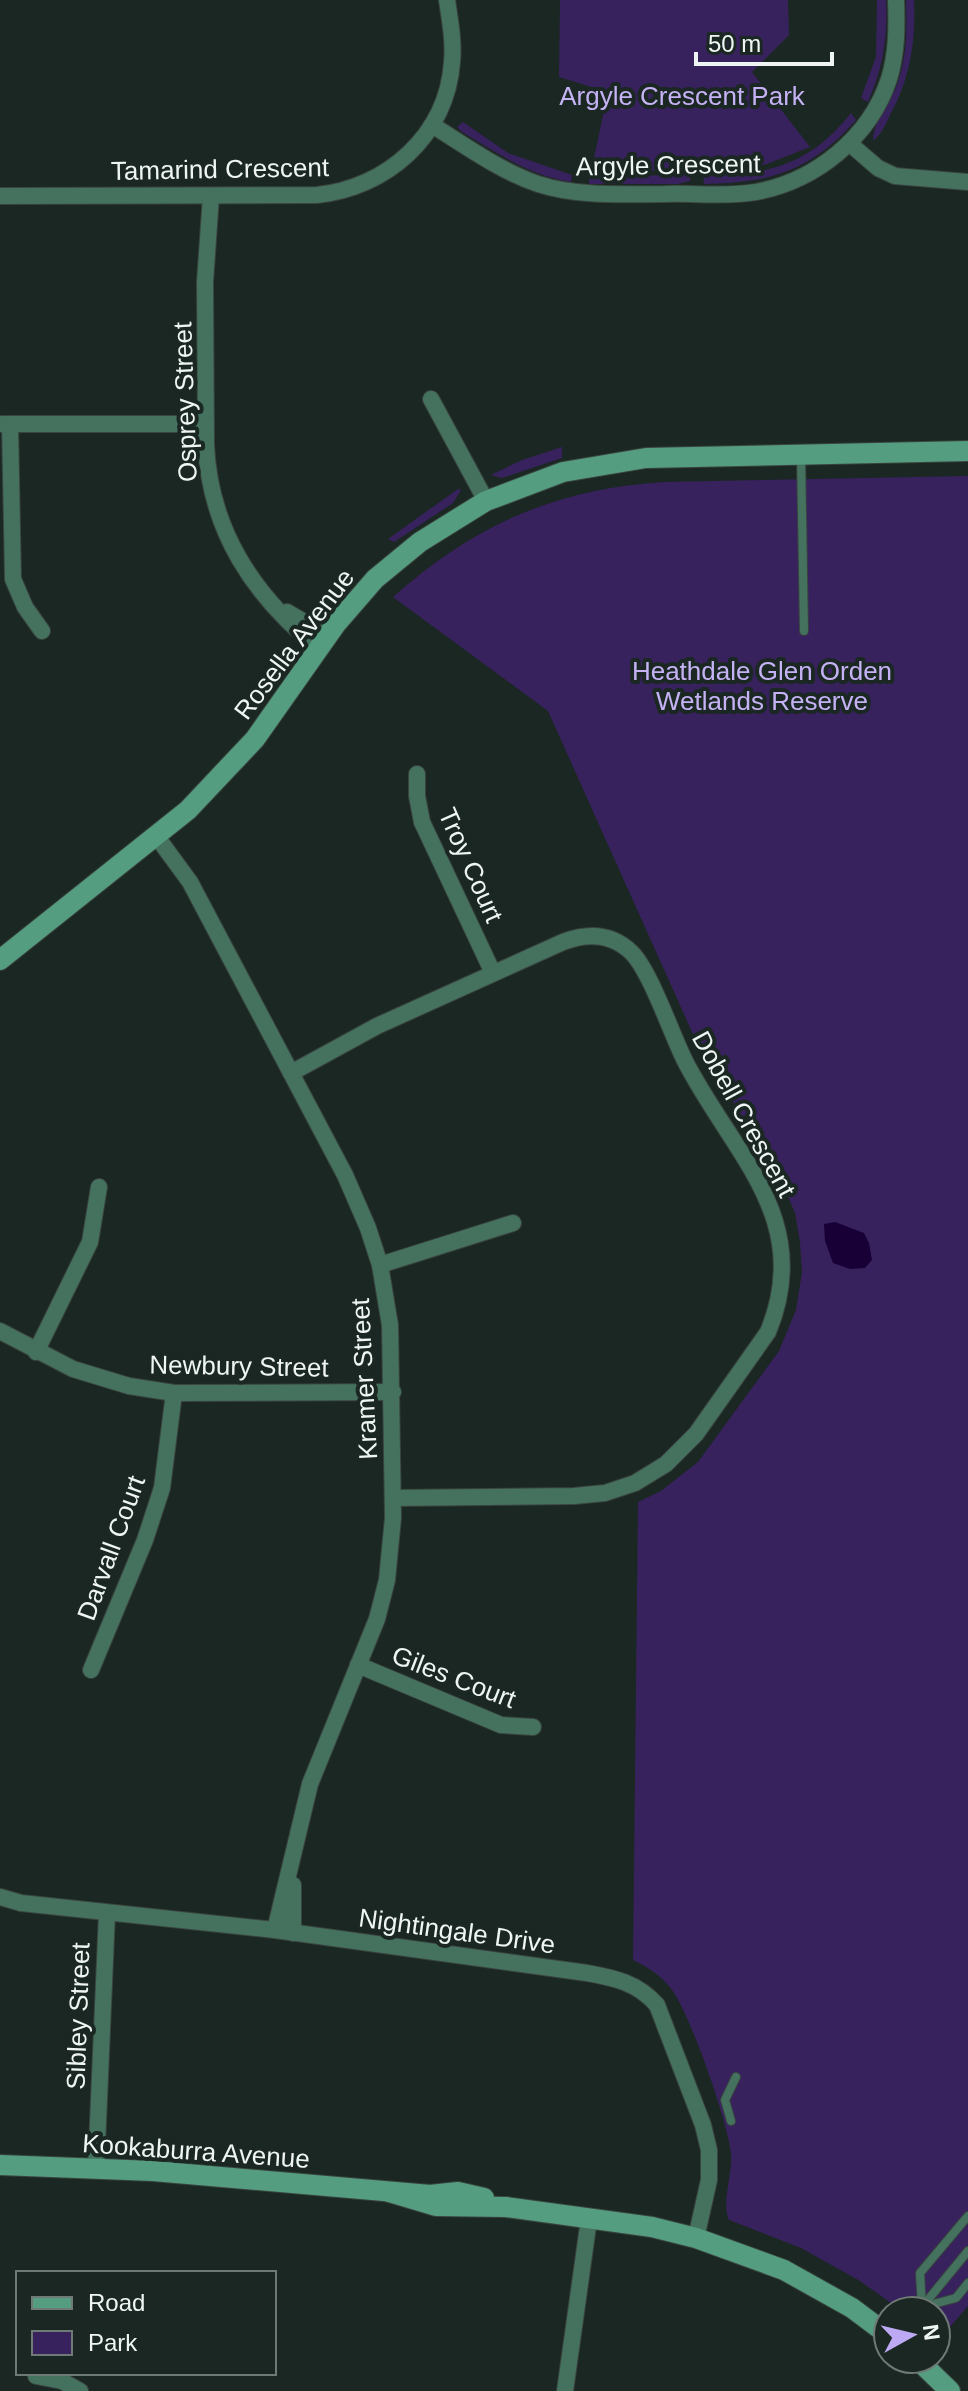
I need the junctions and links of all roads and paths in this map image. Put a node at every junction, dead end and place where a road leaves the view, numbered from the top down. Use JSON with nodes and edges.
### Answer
{"nodes":[{"id":1,"x":447,"y":0,"type":"edge"},
{"id":2,"x":896,"y":0,"type":"edge"},
{"id":3,"x":432,"y":125,"type":"junction"},
{"id":4,"x":849,"y":143,"type":"junction"},
{"id":5,"x":968,"y":182,"type":"edge"},
{"id":6,"x":0,"y":196,"type":"edge"},
{"id":7,"x":204,"y":196,"type":"junction"},
{"id":8,"x":431,"y":399,"type":"dead end"},
{"id":9,"x":5,"y":424,"type":"edge"},
{"id":10,"x":206,"y":424,"type":"junction"},
{"id":11,"x":968,"y":451,"type":"edge"},
{"id":12,"x":801,"y":454,"type":"junction"},
{"id":13,"x":486,"y":501,"type":"junction"},
{"id":14,"x":42,"y":631,"type":"dead end"},
{"id":15,"x":804,"y":631,"type":"dead end"},
{"id":16,"x":323,"y":643,"type":"junction"},
{"id":17,"x":417,"y":774,"type":"dead end"},
{"id":18,"x":157,"y":837,"type":"junction"},
{"id":19,"x":0,"y":960,"type":"edge"},
{"id":20,"x":493,"y":973,"type":"junction"},
{"id":21,"x":291,"y":1073,"type":"junction"},
{"id":22,"x":99,"y":1187,"type":"dead end"},
{"id":23,"x":513,"y":1223,"type":"dead end"},
{"id":24,"x":380,"y":1265,"type":"junction"},
{"id":25,"x":0,"y":1331,"type":"edge"},
{"id":26,"x":36,"y":1352,"type":"junction"},
{"id":27,"x":393,"y":1392,"type":"junction"},
{"id":28,"x":174,"y":1393,"type":"junction"},
{"id":29,"x":393,"y":1498,"type":"junction"},
{"id":30,"x":358,"y":1665,"type":"junction"},
{"id":31,"x":91,"y":1670,"type":"dead end"},
{"id":32,"x":533,"y":1727,"type":"dead end"},
{"id":33,"x":293,"y":1863,"type":"junction"},
{"id":34,"x":0,"y":1897,"type":"edge"},
{"id":35,"x":107,"y":1913,"type":"junction"},
{"id":36,"x":275,"y":1930,"type":"junction"},
{"id":37,"x":293,"y":1933,"type":"junction"},
{"id":38,"x":736,"y":2077,"type":"dead end"},
{"id":39,"x":731,"y":2121,"type":"dead end"},
{"id":40,"x":0,"y":2165,"type":"edge"},
{"id":41,"x":96,"y":2169,"type":"junction"},
{"id":42,"x":968,"y":2216,"type":"edge"},
{"id":43,"x":589,"y":2219,"type":"junction"},
{"id":44,"x":696,"y":2238,"type":"junction"},
{"id":45,"x":968,"y":2251,"type":"edge"},
{"id":46,"x":968,"y":2283,"type":"edge"},
{"id":47,"x":920,"y":2295,"type":"edge"},
{"id":48,"x":932,"y":2295,"type":"edge"},
{"id":49,"x":952,"y":2299,"type":"edge"},
{"id":50,"x":872,"y":2323,"type":"edge"},
{"id":51,"x":934,"y":2375,"type":"edge"},
{"id":52,"x":36,"y":2376,"type":"dead end"},
{"id":53,"x":80,"y":2391,"type":"edge"},
{"id":54,"x":565,"y":2391,"type":"edge"},
{"id":55,"x":950,"y":2391,"type":"edge"}],
"edges":[{"from":1,"to":3,"type":"street","name":"Tamarind Crescent"},
{"from":2,"to":4,"type":"street","name":"Argyle Crescent"},
{"from":3,"to":4,"type":"street","name":"Argyle Crescent"},
{"from":3,"to":7,"type":"street","name":"Tamarind Crescent"},
{"from":4,"to":5,"type":"street"},
{"from":6,"to":7,"type":"street","name":"Tamarind Crescent"},
{"from":7,"to":10,"type":"street","name":"Osprey Street"},
{"from":8,"to":13,"type":"street"},
{"from":9,"to":10,"type":"street"},
{"from":9,"to":14,"type":"street"},
{"from":10,"to":16,"type":"street","name":"Osprey Street"},
{"from":11,"to":12,"type":"street","name":"Rosella Avenue"},
{"from":12,"to":13,"type":"street","name":"Rosella Avenue"},
{"from":12,"to":15,"type":"lane"},
{"from":13,"to":16,"type":"street","name":"Rosella Avenue"},
{"from":16,"to":18,"type":"street","name":"Rosella Avenue"},
{"from":17,"to":20,"type":"street","name":"Troy Court"},
{"from":18,"to":19,"type":"street","name":"Rosella Avenue"},
{"from":18,"to":21,"type":"street","name":"Kramer Street"},
{"from":20,"to":21,"type":"street","name":"Dobell Crescent"},
{"from":20,"to":29,"type":"street","name":"Dobell Crescent"},
{"from":21,"to":24,"type":"street","name":"Kramer Street"},
{"from":22,"to":26,"type":"street"},
{"from":23,"to":24,"type":"street"},
{"from":24,"to":27,"type":"street","name":"Kramer Street"},
{"from":25,"to":26,"type":"street","name":"Newbury Street"},
{"from":26,"to":28,"type":"street","name":"Newbury Street"},
{"from":27,"to":28,"type":"street","name":"Newbury Street"},
{"from":27,"to":29,"type":"street","name":"Kramer Street"},
{"from":28,"to":31,"type":"street","name":"Darvall Court"},
{"from":29,"to":30,"type":"street","name":"Kramer Street"},
{"from":30,"to":32,"type":"street","name":"Giles Court"},
{"from":30,"to":33,"type":"street","name":"Kramer Street"},
{"from":33,"to":36,"type":"street","name":"Kramer Street"},
{"from":33,"to":37,"type":"street","name":"Kramer Street"},
{"from":34,"to":35,"type":"street","name":"Nightingale Drive"},
{"from":35,"to":36,"type":"street","name":"Nightingale Drive"},
{"from":35,"to":41,"type":"street","name":"Sibley Street"},
{"from":36,"to":37,"type":"street","name":"Nightingale Drive"},
{"from":37,"to":44,"type":"street","name":"Nightingale Drive"},
{"from":38,"to":39,"type":"lane"},
{"from":40,"to":41,"type":"street","name":"Kookaburra Avenue"},
{"from":41,"to":43,"type":"street","name":"Kookaburra Avenue"},
{"from":42,"to":47,"type":"lane"},
{"from":43,"to":44,"type":"street","name":"Kookaburra Avenue"},
{"from":43,"to":54,"type":"street"},
{"from":44,"to":50,"type":"street","name":"Kookaburra Avenue"},
{"from":45,"to":48,"type":"lane"},
{"from":46,"to":49,"type":"lane"},
{"from":51,"to":55,"type":"street"},
{"from":52,"to":53,"type":"street"}]}
